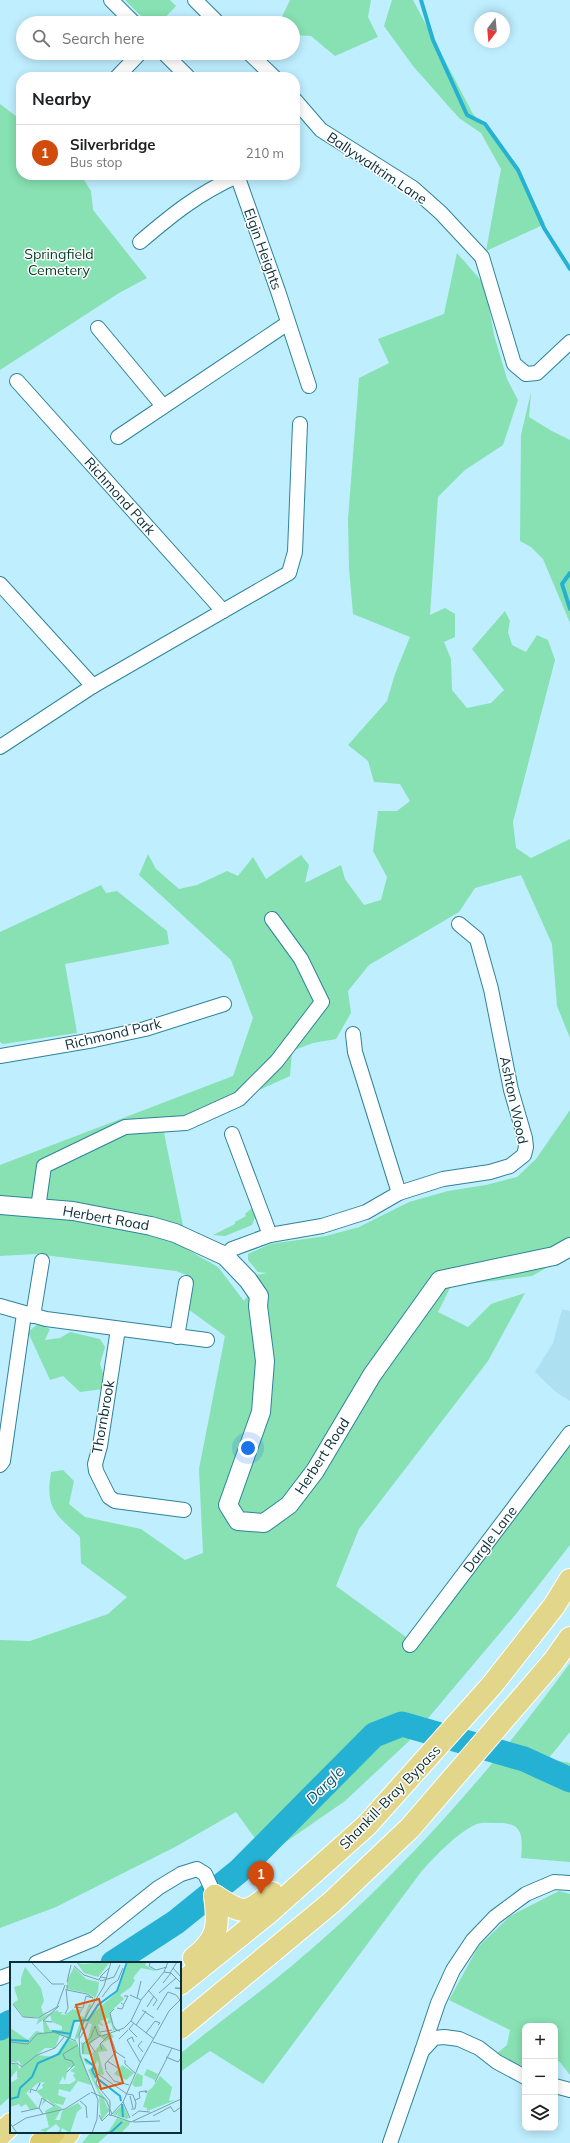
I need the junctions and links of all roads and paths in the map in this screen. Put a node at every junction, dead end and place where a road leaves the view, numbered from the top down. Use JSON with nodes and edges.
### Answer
{"nodes":[{"id":1,"x":111,"y":0,"type":"edge"},
{"id":2,"x":195,"y":0,"type":"edge"},
{"id":3,"x":127,"y":16,"type":"edge"},
{"id":4,"x":211,"y":16,"type":"edge"},
{"id":5,"x":133,"y":60,"type":"edge"},
{"id":6,"x":171,"y":60,"type":"edge"},
{"id":7,"x":256,"y":60,"type":"edge"},
{"id":8,"x":122,"y":72,"type":"edge"},
{"id":9,"x":183,"y":72,"type":"edge"},
{"id":10,"x":269,"y":72,"type":"edge"},
{"id":11,"x":300,"y":106,"type":"edge"},
{"id":12,"x":228,"y":180,"type":"edge"},
{"id":13,"x":238,"y":180,"type":"edge"},
{"id":14,"x":140,"y":242,"type":"dead end"},
{"id":15,"x":288,"y":323,"type":"junction"},
{"id":16,"x":98,"y":328,"type":"dead end"},
{"id":17,"x":570,"y":342,"type":"edge"},
{"id":18,"x":16,"y":381,"type":"dead end"},
{"id":19,"x":309,"y":386,"type":"dead end"},
{"id":20,"x":163,"y":406,"type":"junction"},
{"id":21,"x":300,"y":424,"type":"dead end"},
{"id":22,"x":118,"y":437,"type":"dead end"},
{"id":23,"x":0,"y":584,"type":"edge"},
{"id":24,"x":223,"y":611,"type":"junction"},
{"id":25,"x":93,"y":686,"type":"junction"},
{"id":26,"x":0,"y":747,"type":"edge"},
{"id":27,"x":272,"y":919,"type":"dead end"},
{"id":28,"x":459,"y":924,"type":"dead end"},
{"id":29,"x":224,"y":1004,"type":"dead end"},
{"id":30,"x":353,"y":1034,"type":"dead end"},
{"id":31,"x":0,"y":1056,"type":"edge"},
{"id":32,"x":232,"y":1134,"type":"dead end"},
{"id":33,"x":399,"y":1193,"type":"junction"},
{"id":34,"x":0,"y":1205,"type":"edge"},
{"id":35,"x":38,"y":1208,"type":"junction"},
{"id":36,"x":270,"y":1235,"type":"junction"},
{"id":37,"x":570,"y":1247,"type":"edge"},
{"id":38,"x":225,"y":1256,"type":"junction"},
{"id":39,"x":42,"y":1261,"type":"dead end"},
{"id":40,"x":186,"y":1282,"type":"dead end"},
{"id":41,"x":0,"y":1306,"type":"edge"},
{"id":42,"x":29,"y":1315,"type":"junction"},
{"id":43,"x":118,"y":1329,"type":"junction"},
{"id":44,"x":177,"y":1337,"type":"junction"},
{"id":45,"x":207,"y":1340,"type":"dead end"},
{"id":46,"x":570,"y":1433,"type":"edge"},
{"id":47,"x":0,"y":1465,"type":"edge"},
{"id":48,"x":184,"y":1510,"type":"dead end"},
{"id":49,"x":570,"y":1580,"type":"edge"},
{"id":50,"x":570,"y":1638,"type":"edge"},
{"id":51,"x":410,"y":1645,"type":"dead end"},
{"id":52,"x":407,"y":1781,"type":"junction"},
{"id":53,"x":570,"y":1883,"type":"edge"},
{"id":54,"x":212,"y":1888,"type":"junction"},
{"id":55,"x":38,"y":1962,"type":"edge"},
{"id":56,"x":181,"y":1968,"type":"edge"},
{"id":57,"x":10,"y":1974,"type":"edge"},
{"id":58,"x":0,"y":1978,"type":"edge"},
{"id":59,"x":181,"y":1983,"type":"edge"},
{"id":60,"x":181,"y":2027,"type":"edge"},
{"id":61,"x":422,"y":2051,"type":"junction"},
{"id":62,"x":522,"y":2075,"type":"edge"},
{"id":63,"x":558,"y":2087,"type":"edge"},
{"id":64,"x":570,"y":2090,"type":"edge"},
{"id":65,"x":53,"y":2133,"type":"edge"},
{"id":66,"x":68,"y":2133,"type":"edge"},
{"id":67,"x":41,"y":2143,"type":"edge"},
{"id":68,"x":59,"y":2143,"type":"edge"},
{"id":69,"x":390,"y":2143,"type":"edge"}],
"edges":[{"from":1,"to":3,"type":"street"},
{"from":2,"to":4,"type":"street"},
{"from":5,"to":8,"type":"street"},
{"from":6,"to":9,"type":"street"},
{"from":7,"to":10,"type":"street"},
{"from":11,"to":17,"type":"street","name":"Ballywaltrim Lane"},
{"from":12,"to":14,"type":"street","name":"Elgin Heights"},
{"from":13,"to":15,"type":"street","name":"Elgin Heights"},
{"from":15,"to":19,"type":"street","name":"Elgin Heights"},
{"from":15,"to":20,"type":"street"},
{"from":16,"to":20,"type":"street"},
{"from":18,"to":24,"type":"street","name":"Richmond Park"},
{"from":20,"to":22,"type":"street"},
{"from":21,"to":24,"type":"street"},
{"from":23,"to":25,"type":"street"},
{"from":24,"to":25,"type":"street"},
{"from":25,"to":26,"type":"street"},
{"from":27,"to":35,"type":"street"},
{"from":28,"to":33,"type":"street","name":"Ashton Wood"},
{"from":29,"to":31,"type":"street","name":"Richmond Park"},
{"from":30,"to":33,"type":"street"},
{"from":32,"to":36,"type":"street"},
{"from":33,"to":36,"type":"street","name":"Ashton Wood"},
{"from":34,"to":35,"type":"street","name":"Herbert Road"},
{"from":35,"to":38,"type":"street","name":"Herbert Road"},
{"from":36,"to":38,"type":"street","name":"Ashton Wood"},
{"from":37,"to":38,"type":"street","name":"Herbert Road"},
{"from":39,"to":42,"type":"street"},
{"from":40,"to":44,"type":"street"},
{"from":41,"to":42,"type":"street"},
{"from":42,"to":43,"type":"street"},
{"from":42,"to":47,"type":"street"},
{"from":43,"to":44,"type":"street"},
{"from":43,"to":48,"type":"street","name":"Thornbrook"},
{"from":44,"to":45,"type":"street"},
{"from":46,"to":51,"type":"street","name":"Dargle Lane"},
{"from":49,"to":52,"type":"highway","name":"Shankill-Bray Bypass"},
{"from":50,"to":60,"type":"highway"},
{"from":52,"to":54,"type":"highway"},
{"from":52,"to":59,"type":"highway","name":"Shankill-Bray Bypass"},
{"from":53,"to":61,"type":"street"},
{"from":54,"to":55,"type":"street"},
{"from":54,"to":56,"type":"highway"},
{"from":57,"to":58,"type":"street"},
{"from":61,"to":62,"type":"street"},
{"from":61,"to":69,"type":"street"},
{"from":63,"to":64,"type":"street"},
{"from":65,"to":67,"type":"highway"},
{"from":66,"to":68,"type":"highway"}]}
